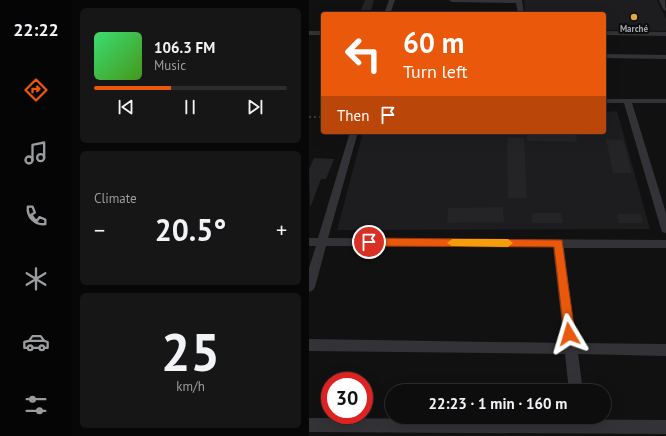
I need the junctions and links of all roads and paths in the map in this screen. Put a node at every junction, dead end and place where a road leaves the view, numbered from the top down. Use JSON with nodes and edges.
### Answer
{"nodes":[{"id":1,"x":391,"y":0,"type":"edge"},
{"id":2,"x":453,"y":0,"type":"edge"},
{"id":3,"x":519,"y":0,"type":"edge"},
{"id":4,"x":662,"y":0,"type":"edge"},
{"id":5,"x":666,"y":9,"type":"edge"},
{"id":6,"x":388,"y":12,"type":"edge"},
{"id":7,"x":521,"y":12,"type":"edge"},
{"id":8,"x":311,"y":33,"type":"edge"},
{"id":9,"x":606,"y":33,"type":"edge"},
{"id":10,"x":666,"y":34,"type":"edge"},
{"id":11,"x":309,"y":41,"type":"edge"},
{"id":12,"x":606,"y":56,"type":"edge"},
{"id":13,"x":666,"y":57,"type":"edge"},
{"id":14,"x":606,"y":101,"type":"edge"},
{"id":15,"x":627,"y":101,"type":"junction"},
{"id":16,"x":666,"y":101,"type":"edge"},
{"id":17,"x":309,"y":117,"type":"edge"},
{"id":18,"x":321,"y":117,"type":"edge"},
{"id":19,"x":353,"y":134,"type":"edge"},
{"id":20,"x":666,"y":229,"type":"edge"},
{"id":21,"x":309,"y":242,"type":"edge"},
{"id":22,"x":321,"y":242,"type":"junction"},
{"id":23,"x":558,"y":243,"type":"junction"},
{"id":24,"x":666,"y":244,"type":"edge"},
{"id":25,"x":309,"y":287,"type":"edge"},
{"id":26,"x":309,"y":345,"type":"edge"},
{"id":27,"x":571,"y":349,"type":"junction"},
{"id":28,"x":666,"y":350,"type":"edge"},
{"id":29,"x":575,"y":384,"type":"edge"},
{"id":30,"x":399,"y":424,"type":"edge"},
{"id":31,"x":611,"y":424,"type":"edge"},
{"id":32,"x":309,"y":425,"type":"edge"},
{"id":33,"x":666,"y":427,"type":"edge"}],
"edges":[{"from":1,"to":6,"type":"street"},
{"from":2,"to":3,"type":"street"},
{"from":3,"to":7,"type":"street"},
{"from":4,"to":5,"type":"street"},
{"from":8,"to":11,"type":"street"},
{"from":9,"to":10,"type":"street"},
{"from":12,"to":13,"type":"street"},
{"from":14,"to":15,"type":"street"},
{"from":15,"to":16,"type":"street"},
{"from":15,"to":20,"type":"street"},
{"from":17,"to":18,"type":"path"},
{"from":19,"to":22,"type":"street"},
{"from":21,"to":22,"type":"street"},
{"from":22,"to":23,"type":"street"},
{"from":22,"to":25,"type":"street"},
{"from":23,"to":24,"type":"street"},
{"from":23,"to":27,"type":"street"},
{"from":26,"to":27,"type":"street"},
{"from":27,"to":28,"type":"street"},
{"from":27,"to":29,"type":"street"},
{"from":30,"to":32,"type":"street"},
{"from":31,"to":33,"type":"street"}]}
